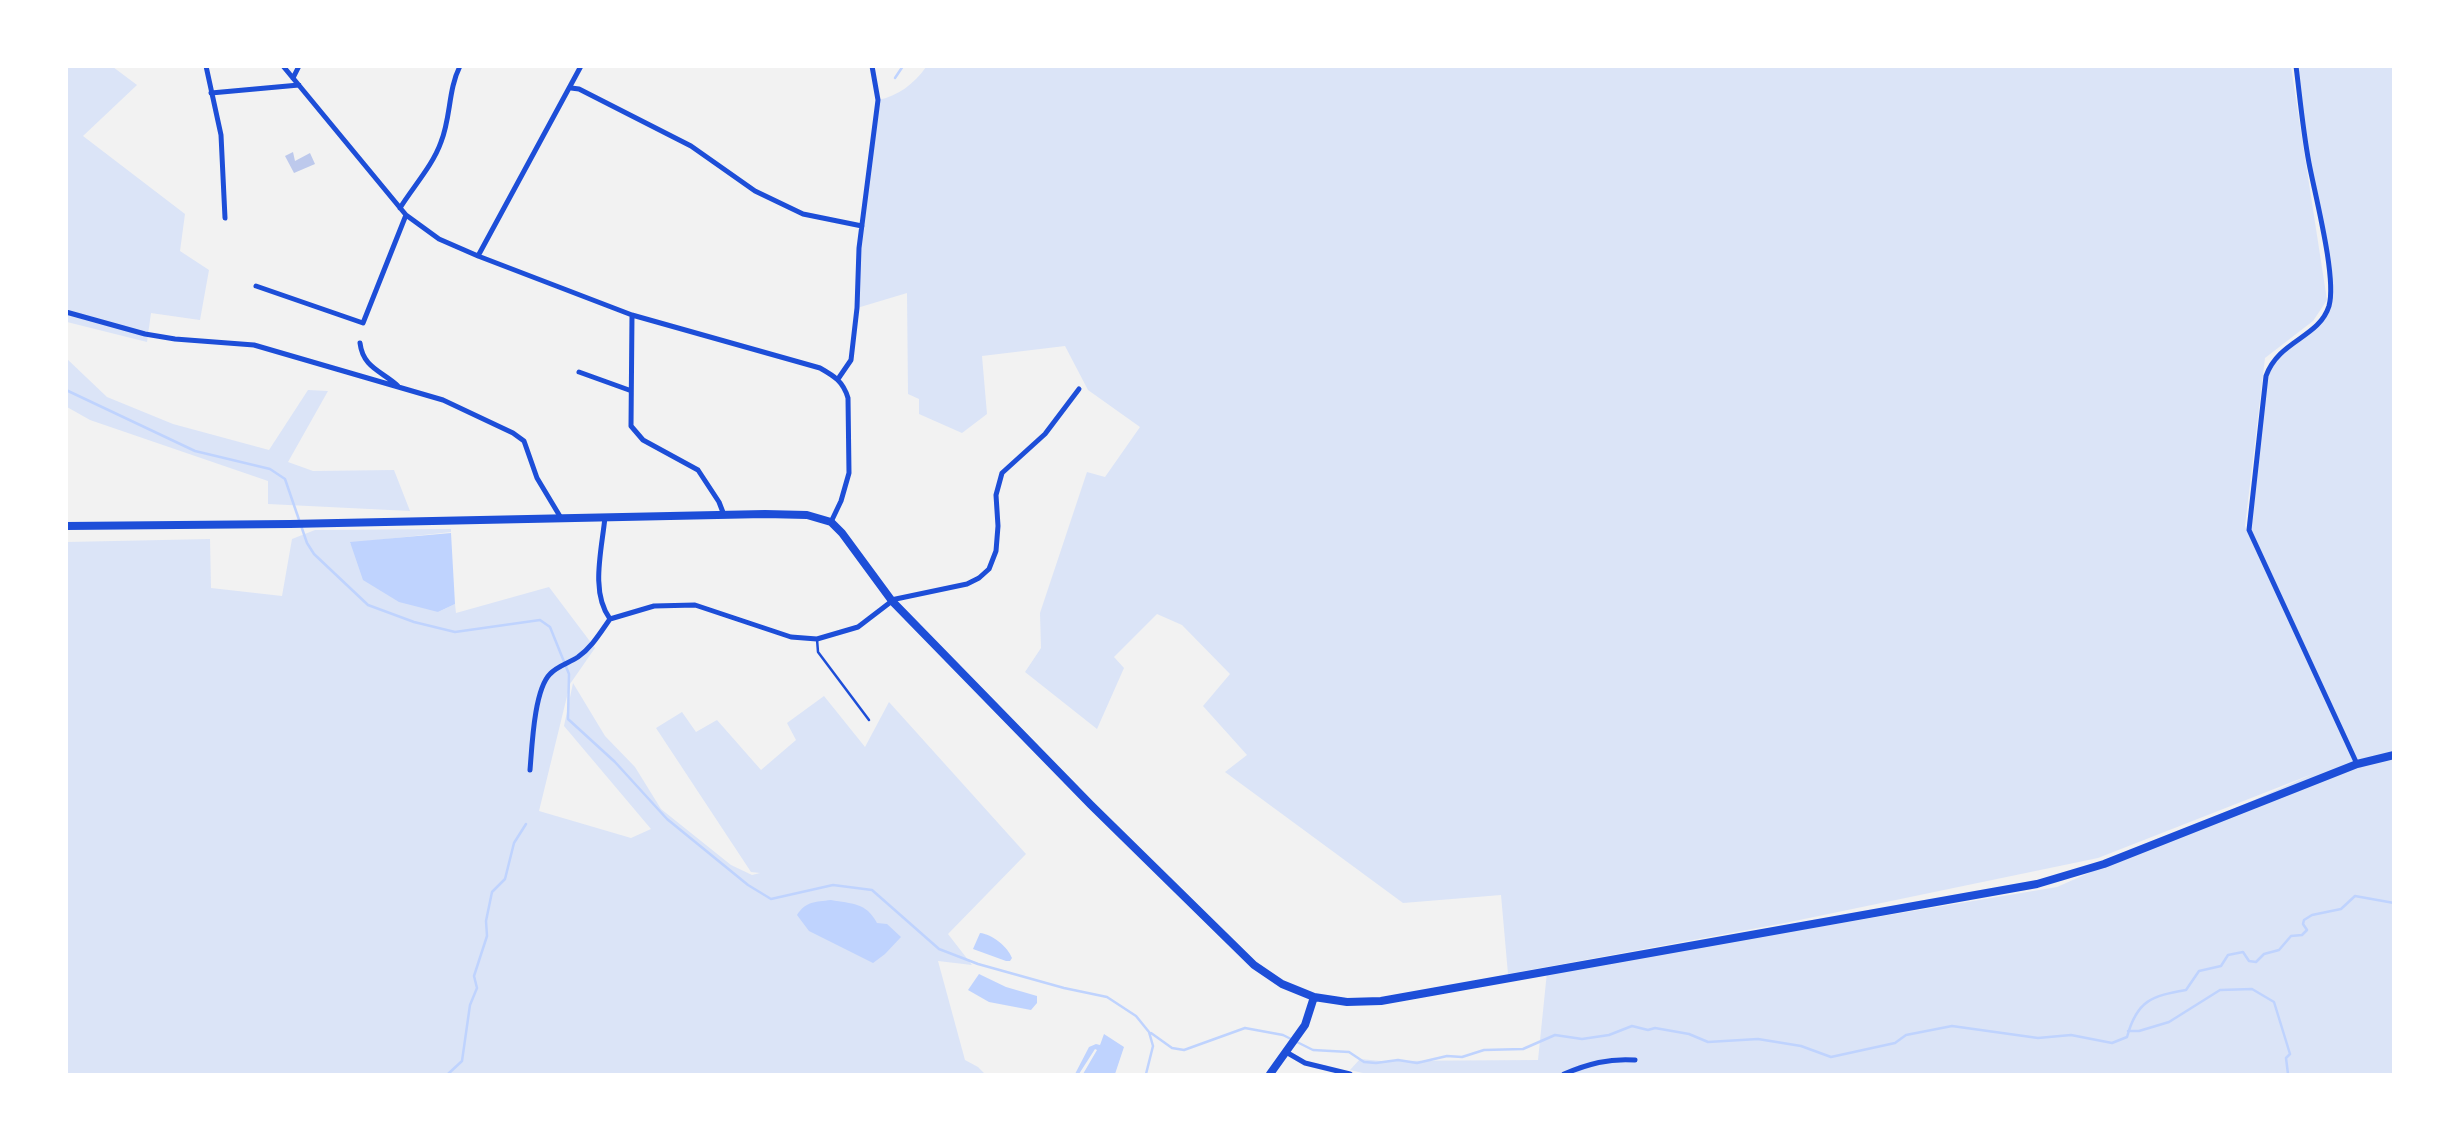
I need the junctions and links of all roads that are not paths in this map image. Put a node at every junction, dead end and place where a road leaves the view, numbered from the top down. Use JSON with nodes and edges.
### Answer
{"nodes":[{"id":1,"x":206,"y":66,"type":"edge"},
{"id":2,"x":283,"y":66,"type":"edge"},
{"id":3,"x":299,"y":66,"type":"edge"},
{"id":4,"x":460,"y":66,"type":"edge"},
{"id":5,"x":581,"y":66,"type":"edge"},
{"id":6,"x":872,"y":66,"type":"edge"},
{"id":7,"x":2296,"y":66,"type":"edge"},
{"id":8,"x":293,"y":78,"type":"junction"},
{"id":9,"x":299,"y":85,"type":"junction"},
{"id":10,"x":571,"y":88,"type":"junction"},
{"id":11,"x":211,"y":93,"type":"junction"},
{"id":12,"x":400,"y":208,"type":"junction"},
{"id":13,"x":406,"y":215,"type":"junction"},
{"id":14,"x":225,"y":218,"type":"dead end"},
{"id":15,"x":862,"y":226,"type":"junction"},
{"id":16,"x":478,"y":256,"type":"junction"},
{"id":17,"x":256,"y":286,"type":"dead end"},
{"id":18,"x":66,"y":312,"type":"edge"},
{"id":19,"x":632,"y":315,"type":"junction"},
{"id":20,"x":360,"y":343,"type":"dead end"},
{"id":21,"x":579,"y":372,"type":"dead end"},
{"id":22,"x":838,"y":379,"type":"junction"},
{"id":23,"x":399,"y":387,"type":"junction"},
{"id":24,"x":1079,"y":389,"type":"dead end"},
{"id":25,"x":629,"y":390,"type":"junction"},
{"id":26,"x":724,"y":516,"type":"junction"},
{"id":27,"x":605,"y":517,"type":"junction"},
{"id":28,"x":561,"y":518,"type":"junction"},
{"id":29,"x":831,"y":522,"type":"junction"},
{"id":30,"x":66,"y":526,"type":"edge"},
{"id":31,"x":892,"y":601,"type":"junction"},
{"id":32,"x":610,"y":619,"type":"junction"},
{"id":33,"x":817,"y":639,"type":"junction"},
{"id":34,"x":869,"y":720,"type":"dead end"},
{"id":35,"x":2393,"y":755,"type":"edge"},
{"id":36,"x":2357,"y":764,"type":"junction"},
{"id":37,"x":530,"y":770,"type":"dead end"},
{"id":38,"x":1314,"y":997,"type":"junction"},
{"id":39,"x":1288,"y":1049,"type":"junction"},
{"id":40,"x":1634,"y":1060,"type":"dead end"},
{"id":41,"x":1269,"y":1074,"type":"edge"},
{"id":42,"x":1350,"y":1074,"type":"edge"},
{"id":43,"x":1564,"y":1074,"type":"edge"}],
"edges":[{"from":1,"to":11,"type":"street"},
{"from":2,"to":8,"type":"street"},
{"from":3,"to":8,"type":"street"},
{"from":4,"to":12,"type":"street"},
{"from":5,"to":10,"type":"street"},
{"from":6,"to":15,"type":"street"},
{"from":7,"to":36,"type":"street"},
{"from":8,"to":9,"type":"street"},
{"from":9,"to":11,"type":"street"},
{"from":9,"to":12,"type":"street"},
{"from":10,"to":15,"type":"street"},
{"from":10,"to":16,"type":"street"},
{"from":11,"to":14,"type":"street"},
{"from":12,"to":13,"type":"street"},
{"from":13,"to":16,"type":"street"},
{"from":13,"to":17,"type":"street"},
{"from":15,"to":22,"type":"street"},
{"from":16,"to":19,"type":"street"},
{"from":18,"to":23,"type":"street"},
{"from":19,"to":22,"type":"street"},
{"from":19,"to":25,"type":"street"},
{"from":20,"to":23,"type":"street"},
{"from":21,"to":25,"type":"street"},
{"from":22,"to":29,"type":"street"},
{"from":23,"to":28,"type":"street"},
{"from":24,"to":31,"type":"street"},
{"from":25,"to":26,"type":"street"},
{"from":26,"to":27,"type":"main road"},
{"from":26,"to":29,"type":"main road"},
{"from":27,"to":28,"type":"main road"},
{"from":27,"to":32,"type":"street"},
{"from":28,"to":30,"type":"main road"},
{"from":29,"to":31,"type":"main road"},
{"from":31,"to":33,"type":"street"},
{"from":31,"to":38,"type":"main road"},
{"from":32,"to":33,"type":"street"},
{"from":32,"to":37,"type":"street"},
{"from":33,"to":34,"type":"lane"},
{"from":35,"to":36,"type":"main road"},
{"from":36,"to":38,"type":"main road"},
{"from":38,"to":39,"type":"main road"},
{"from":39,"to":41,"type":"main road"},
{"from":39,"to":42,"type":"street"},
{"from":40,"to":43,"type":"street"}]}
